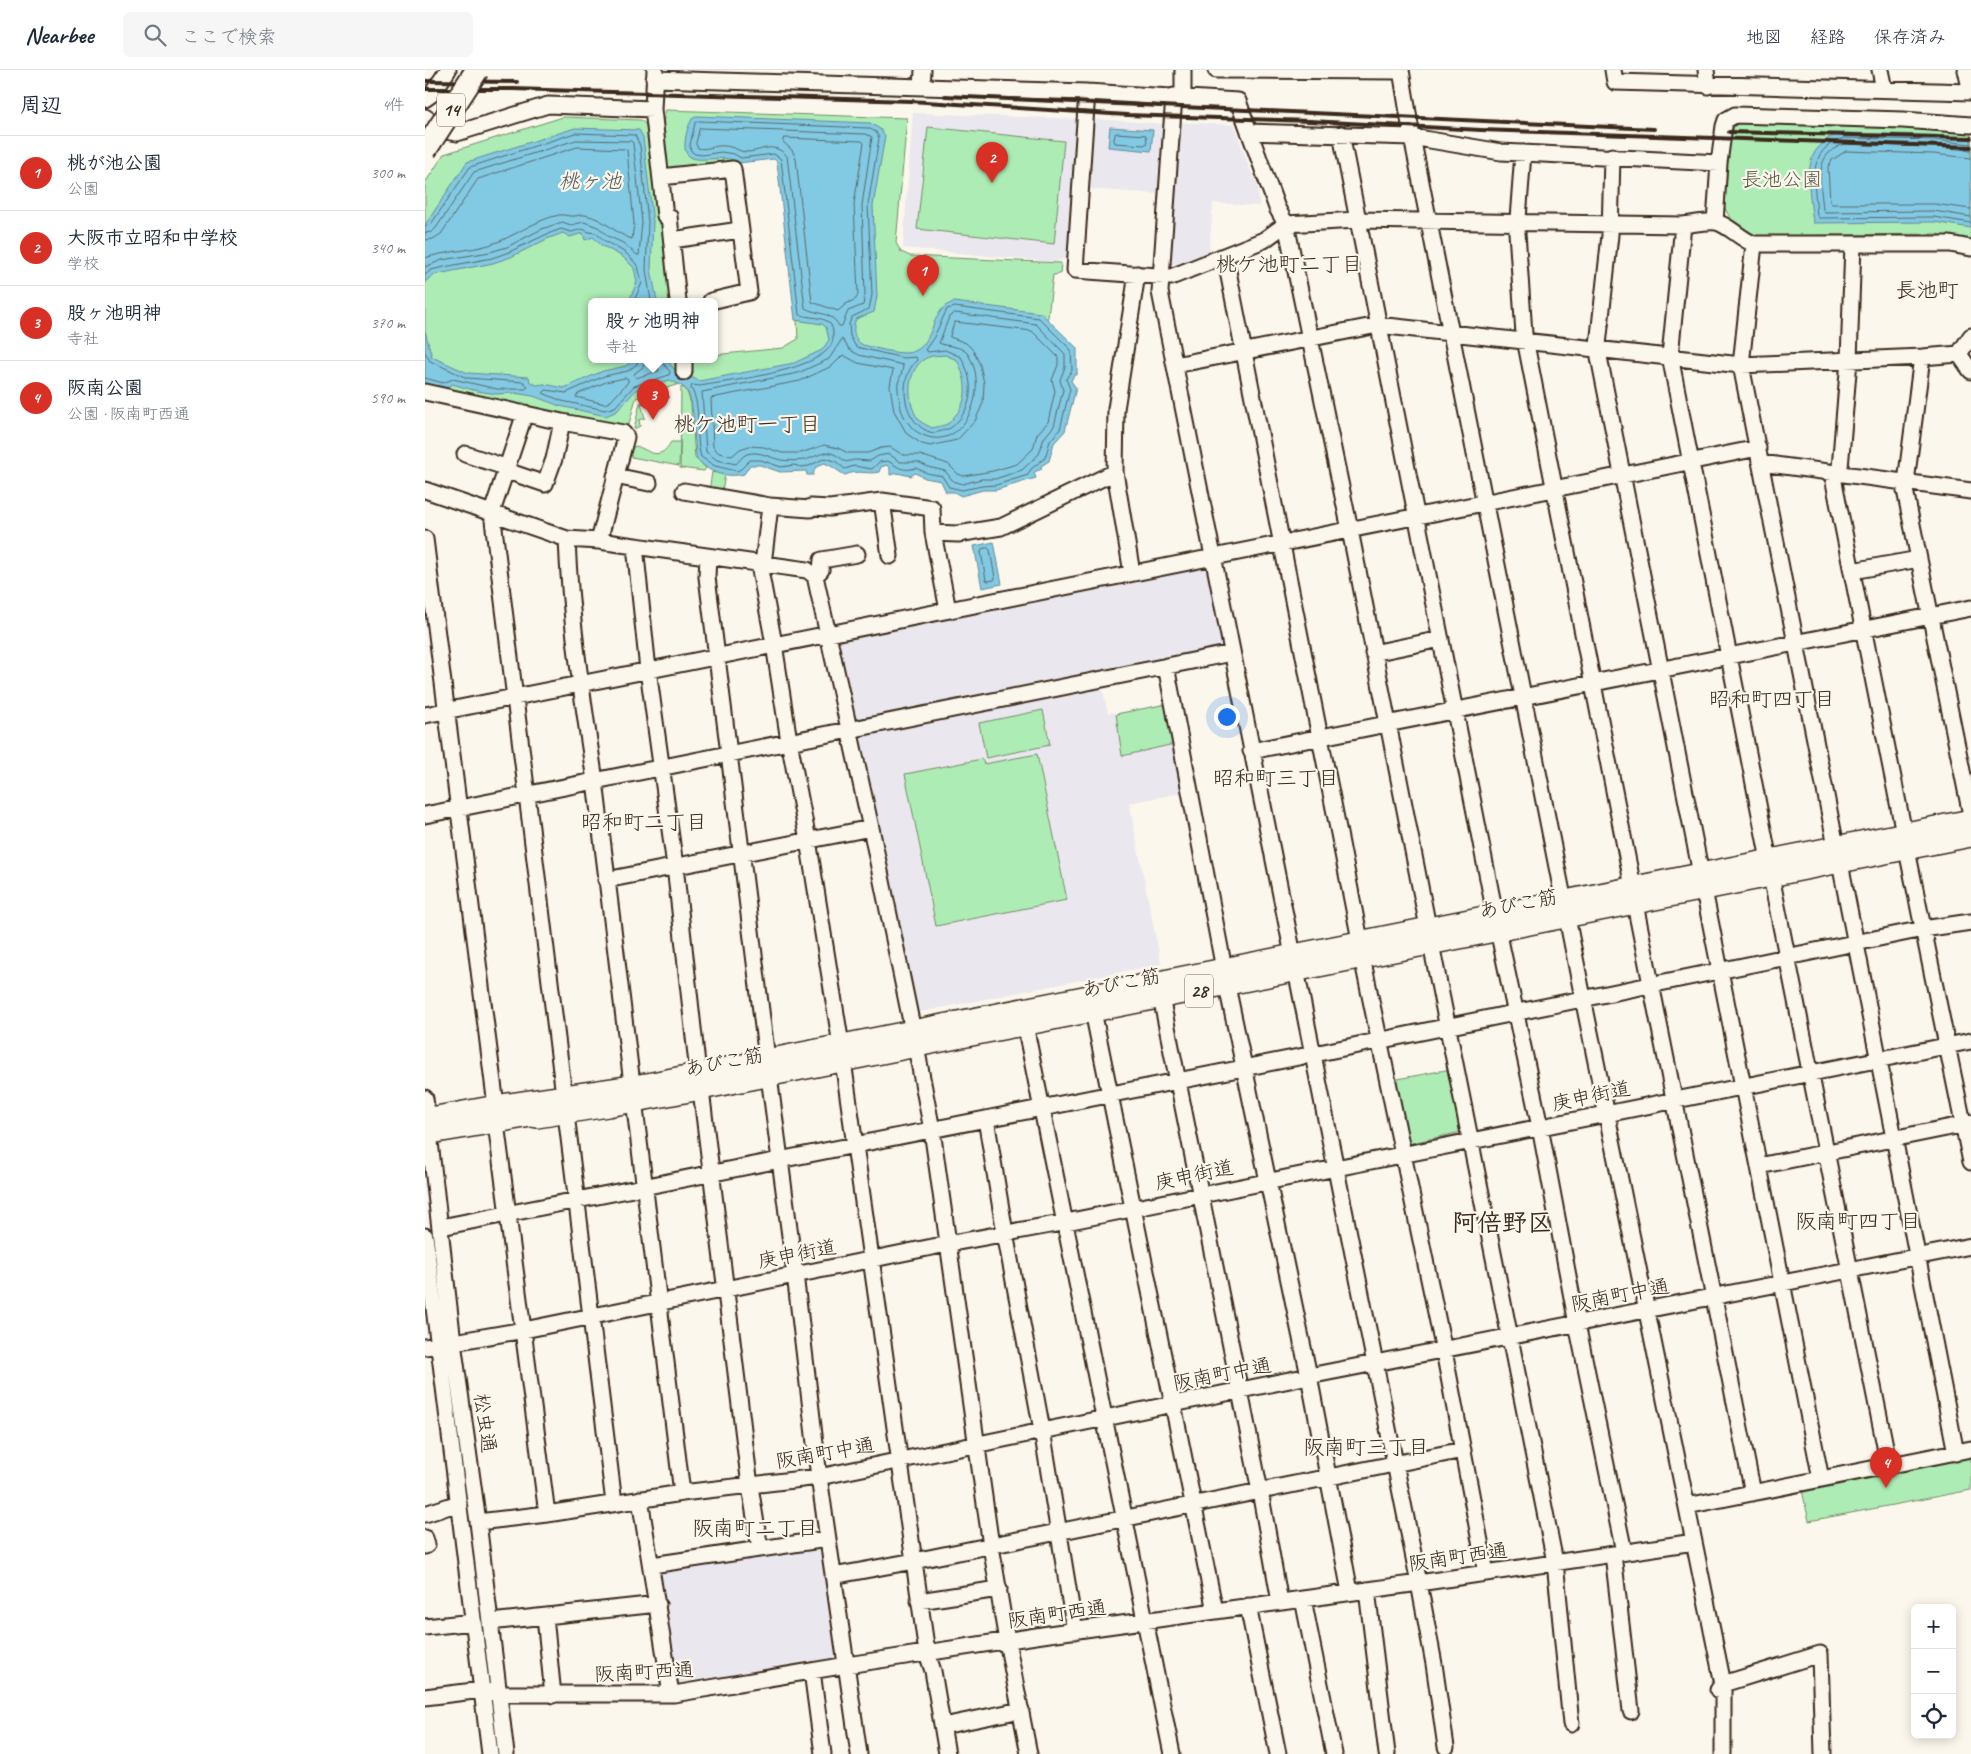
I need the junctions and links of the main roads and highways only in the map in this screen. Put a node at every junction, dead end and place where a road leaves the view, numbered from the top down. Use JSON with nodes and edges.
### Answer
{"nodes":[{"id":1,"x":459,"y":70,"type":"edge"},
{"id":2,"x":477,"y":70,"type":"edge"},
{"id":3,"x":435,"y":127,"type":"edge"},
{"id":4,"x":425,"y":150,"type":"edge"},
{"id":5,"x":1971,"y":819,"type":"edge"},
{"id":6,"x":1971,"y":837,"type":"edge"},
{"id":7,"x":1906,"y":841,"type":"junction"},
{"id":8,"x":1226,"y":977,"type":"junction"},
{"id":9,"x":915,"y":1039,"type":"junction"},
{"id":10,"x":427,"y":1126,"type":"edge"}],
"edges":[{"from":1,"to":3,"type":"highway","number":"14"},
{"from":2,"to":4,"type":"highway","number":"14","bridge":true},
{"from":5,"to":7,"type":"main road","name":"あびこ筋","number":"28"},
{"from":6,"to":7,"type":"main road","name":"あびこ筋","number":"28"},
{"from":7,"to":8,"type":"main road","name":"あびこ筋","number":"28"},
{"from":8,"to":9,"type":"main road","name":"あびこ筋","number":"28"},
{"from":8,"to":9,"type":"main road","name":"あびこ筋","number":"28"},
{"from":9,"to":10,"type":"main road","name":"あびこ筋","number":"28"}]}
